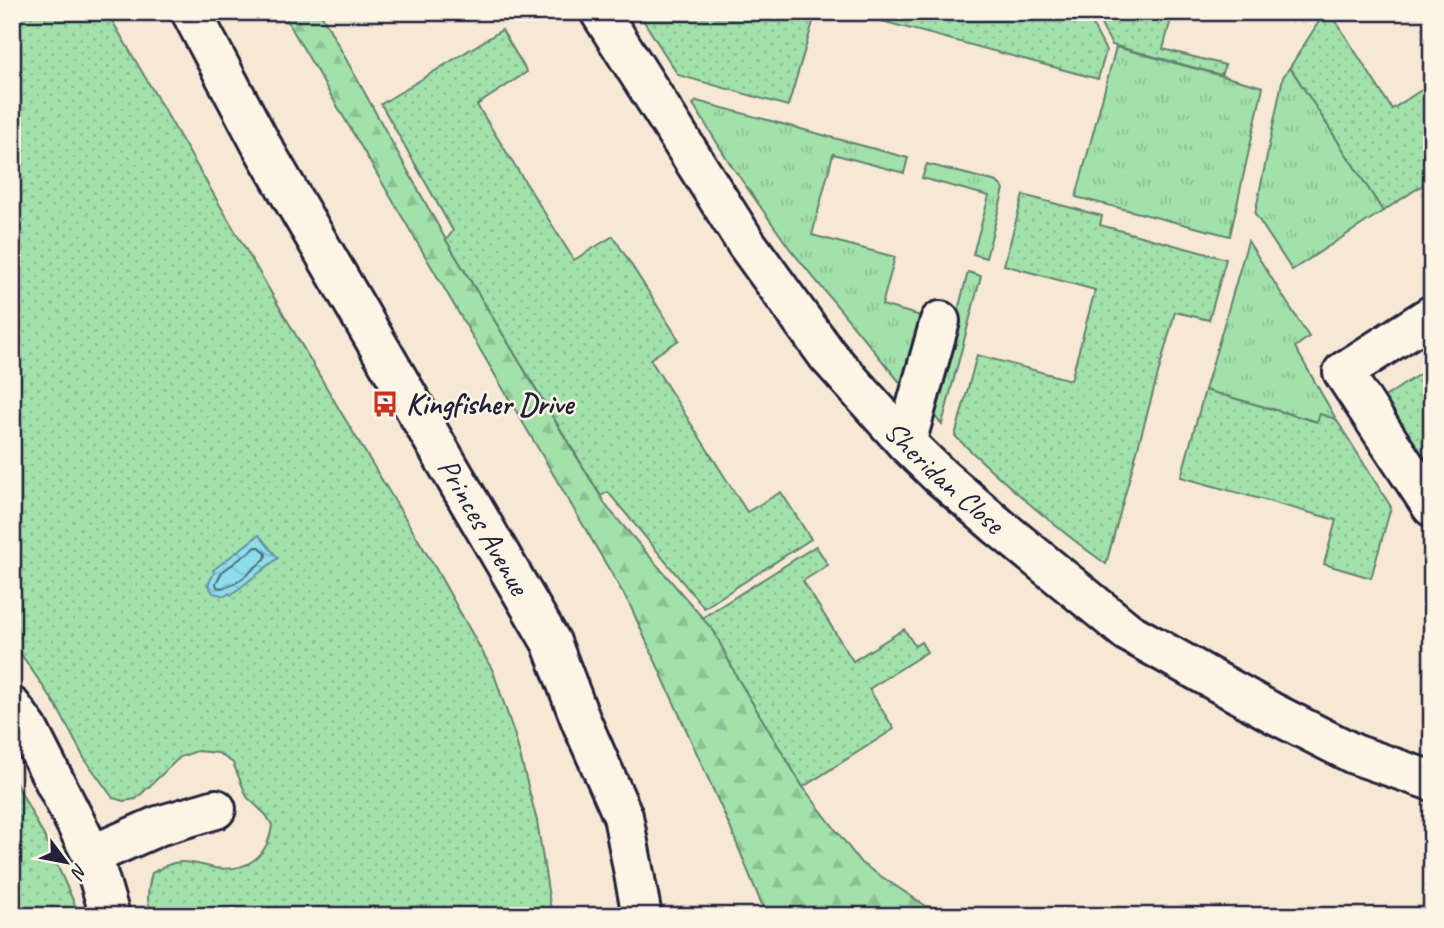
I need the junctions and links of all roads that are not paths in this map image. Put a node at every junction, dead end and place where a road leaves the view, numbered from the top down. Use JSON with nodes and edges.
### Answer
{"nodes":[{"id":1,"x":191,"y":12,"type":"edge"},
{"id":2,"x":600,"y":12,"type":"edge"},
{"id":3,"x":1432,"y":315,"type":"edge"},
{"id":4,"x":940,"y":321,"type":"dead end"},
{"id":5,"x":906,"y":443,"type":"junction"},
{"id":6,"x":1432,"y":507,"type":"edge"},
{"id":7,"x":12,"y":707,"type":"edge"},
{"id":8,"x":1432,"y":781,"type":"edge"},
{"id":9,"x":216,"y":809,"type":"dead end"},
{"id":10,"x":92,"y":855,"type":"junction"},
{"id":11,"x":645,"y":913,"type":"edge"},
{"id":12,"x":110,"y":916,"type":"edge"}],
"edges":[{"from":1,"to":11,"type":"street","name":"Princes Avenue"},
{"from":2,"to":5,"type":"street","name":"Sheridan Close"},
{"from":3,"to":6,"type":"street"},
{"from":4,"to":5,"type":"street"},
{"from":5,"to":8,"type":"street","name":"Sheridan Close"},
{"from":7,"to":10,"type":"street"},
{"from":9,"to":10,"type":"street"},
{"from":10,"to":12,"type":"street"}]}
